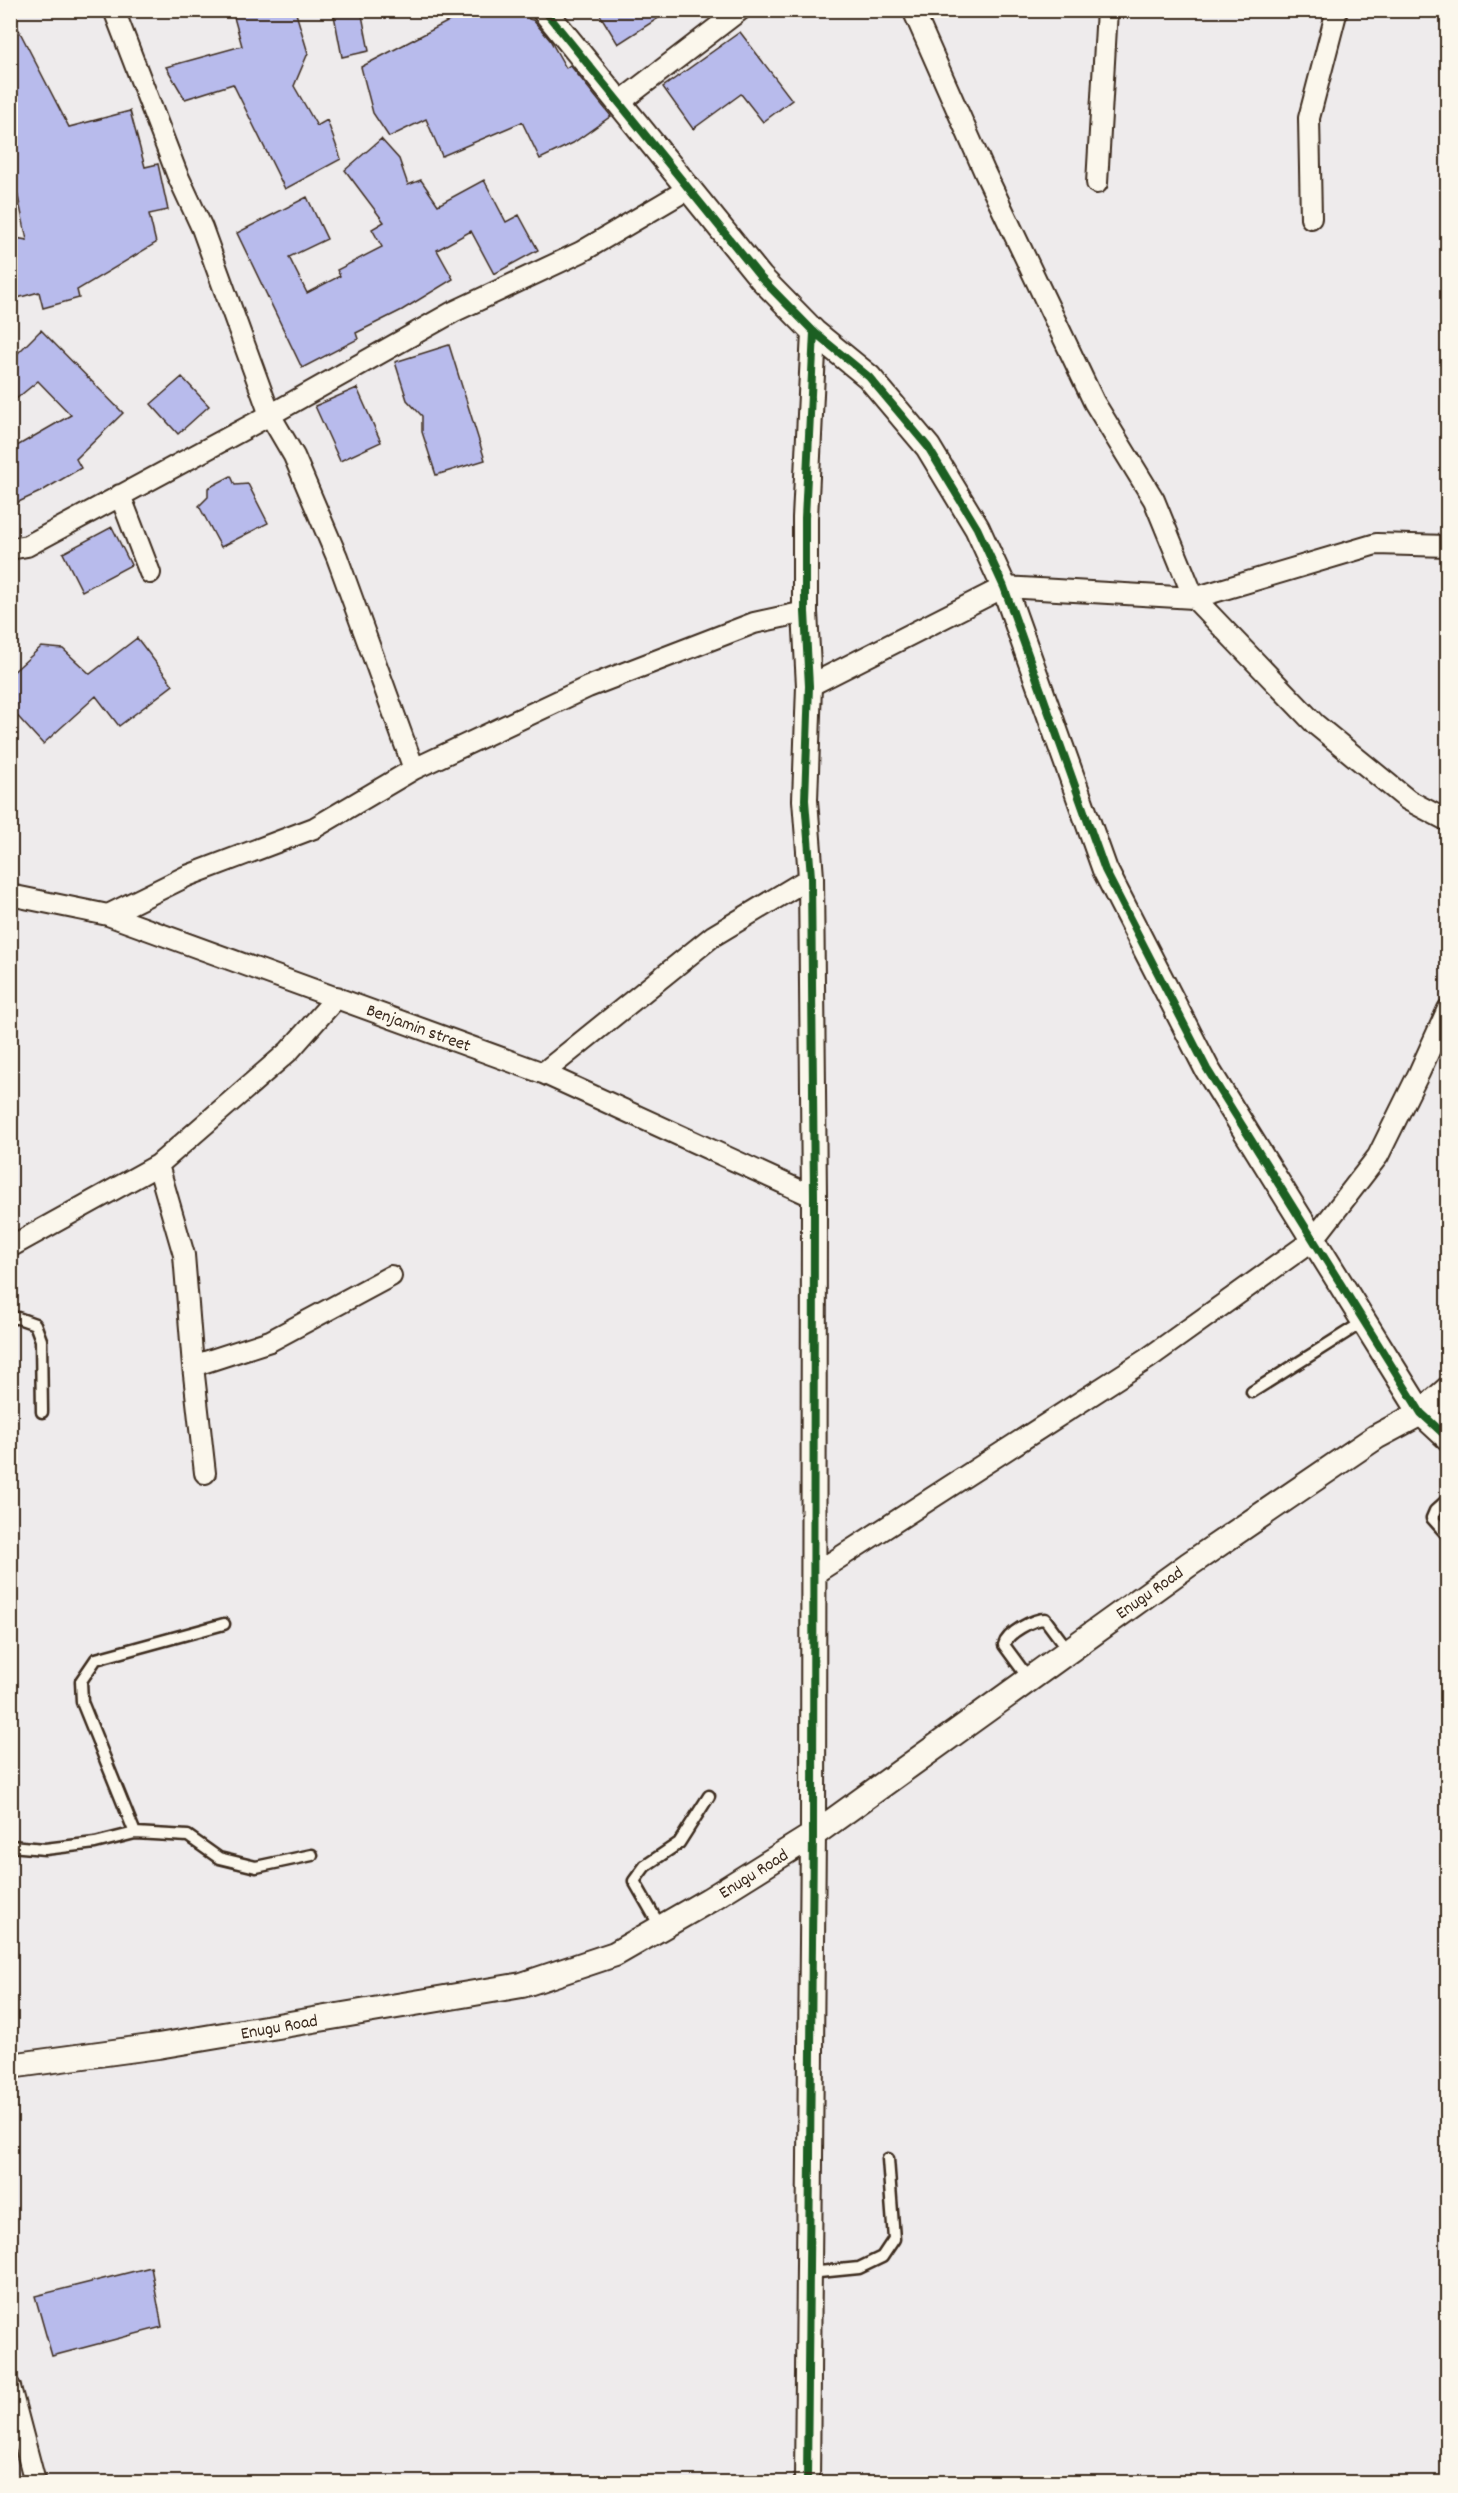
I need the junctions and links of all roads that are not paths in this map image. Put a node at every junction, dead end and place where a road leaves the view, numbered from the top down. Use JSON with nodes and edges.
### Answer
{"nodes":[{"id":1,"x":114,"y":10,"type":"edge"},
{"id":2,"x":544,"y":10,"type":"edge"},
{"id":3,"x":740,"y":10,"type":"edge"},
{"id":4,"x":913,"y":10,"type":"edge"},
{"id":5,"x":1107,"y":10,"type":"edge"},
{"id":6,"x":1337,"y":10,"type":"edge"},
{"id":7,"x":620,"y":102,"type":"junction"},
{"id":8,"x":1096,"y":183,"type":"dead end"},
{"id":9,"x":688,"y":189,"type":"junction"},
{"id":10,"x":1311,"y":218,"type":"dead end"},
{"id":11,"x":813,"y":332,"type":"junction"},
{"id":12,"x":270,"y":415,"type":"junction"},
{"id":13,"x":120,"y":495,"type":"junction"},
{"id":14,"x":1448,"y":546,"type":"edge"},
{"id":15,"x":10,"y":549,"type":"edge"},
{"id":16,"x":150,"y":573,"type":"dead end"},
{"id":17,"x":1004,"y":587,"type":"junction"},
{"id":18,"x":1194,"y":598,"type":"junction"},
{"id":19,"x":805,"y":612,"type":"junction"},
{"id":20,"x":809,"y":686,"type":"junction"},
{"id":21,"x":414,"y":769,"type":"junction"},
{"id":22,"x":1448,"y":821,"type":"edge"},
{"id":23,"x":811,"y":877,"type":"junction"},
{"id":24,"x":10,"y":895,"type":"edge"},
{"id":25,"x":108,"y":915,"type":"junction"},
{"id":26,"x":337,"y":997,"type":"junction"},
{"id":27,"x":1448,"y":1009,"type":"edge"},
{"id":28,"x":543,"y":1073,"type":"junction"},
{"id":29,"x":158,"y":1165,"type":"junction"},
{"id":30,"x":814,"y":1197,"type":"junction"},
{"id":31,"x":1313,"y":1239,"type":"junction"},
{"id":32,"x":10,"y":1247,"type":"edge"},
{"id":33,"x":392,"y":1276,"type":"dead end"},
{"id":34,"x":10,"y":1318,"type":"edge"},
{"id":35,"x":1363,"y":1322,"type":"junction"},
{"id":36,"x":193,"y":1366,"type":"junction"},
{"id":37,"x":1448,"y":1389,"type":"edge"},
{"id":38,"x":1252,"y":1392,"type":"dead end"},
{"id":39,"x":42,"y":1412,"type":"dead end"},
{"id":40,"x":1421,"y":1413,"type":"junction"},
{"id":41,"x":1448,"y":1438,"type":"edge"},
{"id":42,"x":205,"y":1473,"type":"dead end"},
{"id":43,"x":1448,"y":1499,"type":"edge"},
{"id":44,"x":1448,"y":1536,"type":"edge"},
{"id":45,"x":814,"y":1574,"type":"junction"},
{"id":46,"x":224,"y":1624,"type":"dead end"},
{"id":47,"x":1068,"y":1650,"type":"junction"},
{"id":48,"x":1029,"y":1678,"type":"junction"},
{"id":49,"x":709,"y":1796,"type":"dead end"},
{"id":50,"x":135,"y":1833,"type":"junction"},
{"id":51,"x":813,"y":1835,"type":"junction"},
{"id":52,"x":10,"y":1846,"type":"edge"},
{"id":53,"x":312,"y":1855,"type":"dead end"},
{"id":54,"x":661,"y":1928,"type":"junction"},
{"id":55,"x":10,"y":2066,"type":"edge"},
{"id":56,"x":888,"y":2159,"type":"dead end"},
{"id":57,"x":809,"y":2273,"type":"junction"},
{"id":58,"x":10,"y":2387,"type":"edge"},
{"id":59,"x":35,"y":2482,"type":"edge"},
{"id":60,"x":807,"y":2482,"type":"edge"}],
"edges":[{"from":1,"to":12,"type":"street"},
{"from":2,"to":7,"type":"street"},
{"from":3,"to":7,"type":"street"},
{"from":4,"to":18,"type":"street"},
{"from":5,"to":8,"type":"street"},
{"from":6,"to":10,"type":"street"},
{"from":7,"to":9,"type":"street"},
{"from":9,"to":11,"type":"street"},
{"from":9,"to":12,"type":"street"},
{"from":11,"to":17,"type":"street"},
{"from":11,"to":19,"type":"street"},
{"from":12,"to":13,"type":"street"},
{"from":12,"to":21,"type":"street"},
{"from":13,"to":15,"type":"street"},
{"from":13,"to":16,"type":"street"},
{"from":14,"to":18,"type":"street"},
{"from":17,"to":18,"type":"street"},
{"from":17,"to":20,"type":"street"},
{"from":17,"to":31,"type":"street"},
{"from":18,"to":22,"type":"street"},
{"from":19,"to":20,"type":"street"},
{"from":19,"to":21,"type":"street"},
{"from":20,"to":23,"type":"street"},
{"from":21,"to":25,"type":"street"},
{"from":23,"to":28,"type":"street"},
{"from":23,"to":30,"type":"street"},
{"from":24,"to":25,"type":"street","name":"Benjamin street"},
{"from":25,"to":26,"type":"street","name":"Benjamin street"},
{"from":26,"to":28,"type":"street","name":"Benjamin street"},
{"from":26,"to":29,"type":"street"},
{"from":27,"to":31,"type":"street"},
{"from":28,"to":30,"type":"street","name":"Benjamin street"},
{"from":29,"to":32,"type":"street"},
{"from":29,"to":36,"type":"street"},
{"from":30,"to":45,"type":"street"},
{"from":31,"to":35,"type":"street"},
{"from":31,"to":45,"type":"street"},
{"from":33,"to":36,"type":"street"},
{"from":34,"to":39,"type":"lane"},
{"from":35,"to":38,"type":"lane"},
{"from":35,"to":40,"type":"street"},
{"from":36,"to":42,"type":"street"},
{"from":37,"to":40,"type":"street","name":"Enugu Road"},
{"from":40,"to":41,"type":"street"},
{"from":40,"to":47,"type":"street","name":"Enugu Road"},
{"from":43,"to":44,"type":"lane"},
{"from":45,"to":51,"type":"street"},
{"from":46,"to":50,"type":"lane"},
{"from":47,"to":48,"type":"street","name":"Enugu Road"},
{"from":47,"to":48,"type":"lane"},
{"from":48,"to":51,"type":"street","name":"Enugu Road"},
{"from":49,"to":54,"type":"lane"},
{"from":50,"to":52,"type":"lane"},
{"from":50,"to":53,"type":"lane"},
{"from":51,"to":54,"type":"street","name":"Enugu Road"},
{"from":51,"to":57,"type":"street"},
{"from":54,"to":55,"type":"street","name":"Enugu Road"},
{"from":56,"to":57,"type":"lane"},
{"from":57,"to":60,"type":"street"},
{"from":58,"to":59,"type":"street"}]}
